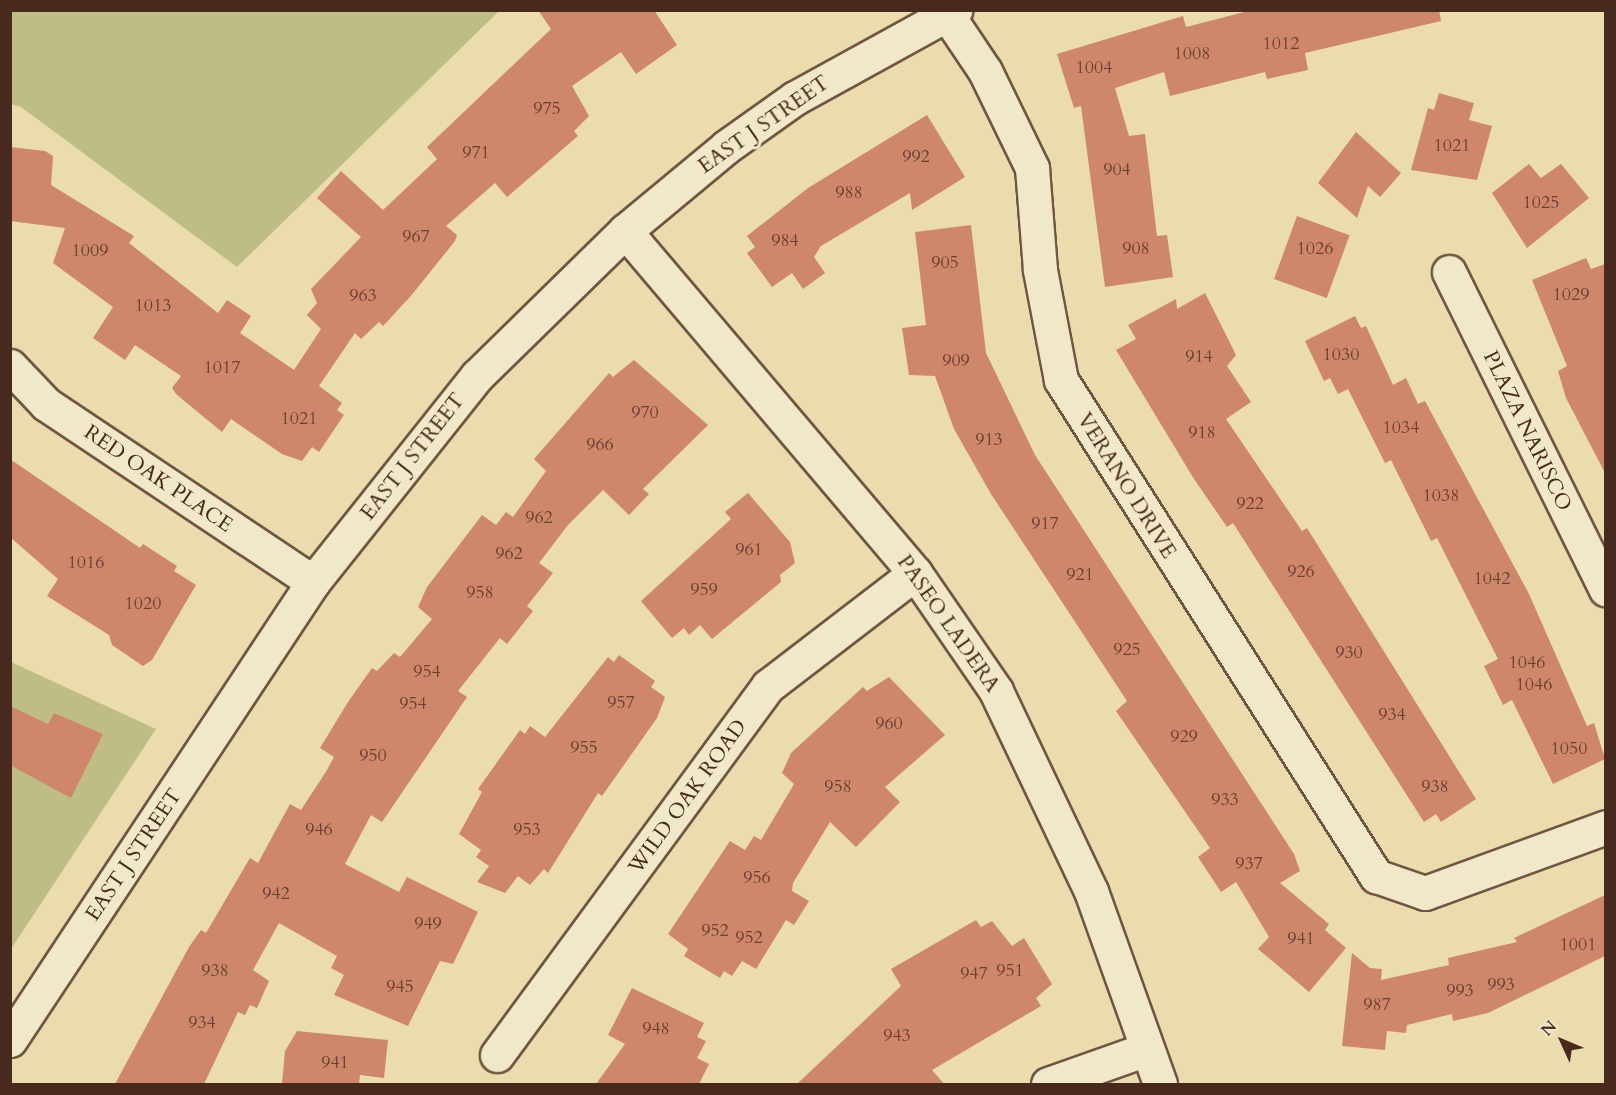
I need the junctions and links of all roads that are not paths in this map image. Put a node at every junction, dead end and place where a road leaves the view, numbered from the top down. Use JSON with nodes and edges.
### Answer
{"nodes":[{"id":1,"x":948,"y":12,"type":"edge"},
{"id":2,"x":625,"y":231,"type":"junction"},
{"id":3,"x":1449,"y":272,"type":"dead end"},
{"id":4,"x":10,"y":366,"type":"edge"},
{"id":5,"x":915,"y":573,"type":"junction"},
{"id":6,"x":313,"y":582,"type":"junction"},
{"id":7,"x":1605,"y":590,"type":"edge"},
{"id":8,"x":1605,"y":827,"type":"edge"},
{"id":9,"x":10,"y":1040,"type":"edge"},
{"id":10,"x":1146,"y":1049,"type":"junction"},
{"id":11,"x":497,"y":1055,"type":"dead end"},
{"id":12,"x":1048,"y":1084,"type":"edge"},
{"id":13,"x":1160,"y":1084,"type":"edge"}],
"edges":[{"from":1,"to":2,"type":"street","name":"EAST J STREET"},
{"from":1,"to":8,"type":"street","name":"VERANO DRIVE"},
{"from":2,"to":5,"type":"street","name":"PASEO LADERA"},
{"from":2,"to":6,"type":"street","name":"EAST J STREET"},
{"from":3,"to":7,"type":"street","name":"PLAZA NARISCO"},
{"from":4,"to":6,"type":"street","name":"RED OAK PLACE"},
{"from":5,"to":10,"type":"street","name":"PASEO LADERA"},
{"from":5,"to":11,"type":"street","name":"WILD OAK ROAD"},
{"from":6,"to":9,"type":"street","name":"EAST J STREET"},
{"from":10,"to":12,"type":"street"},
{"from":10,"to":13,"type":"street","name":"PASEO LADERA"}]}
